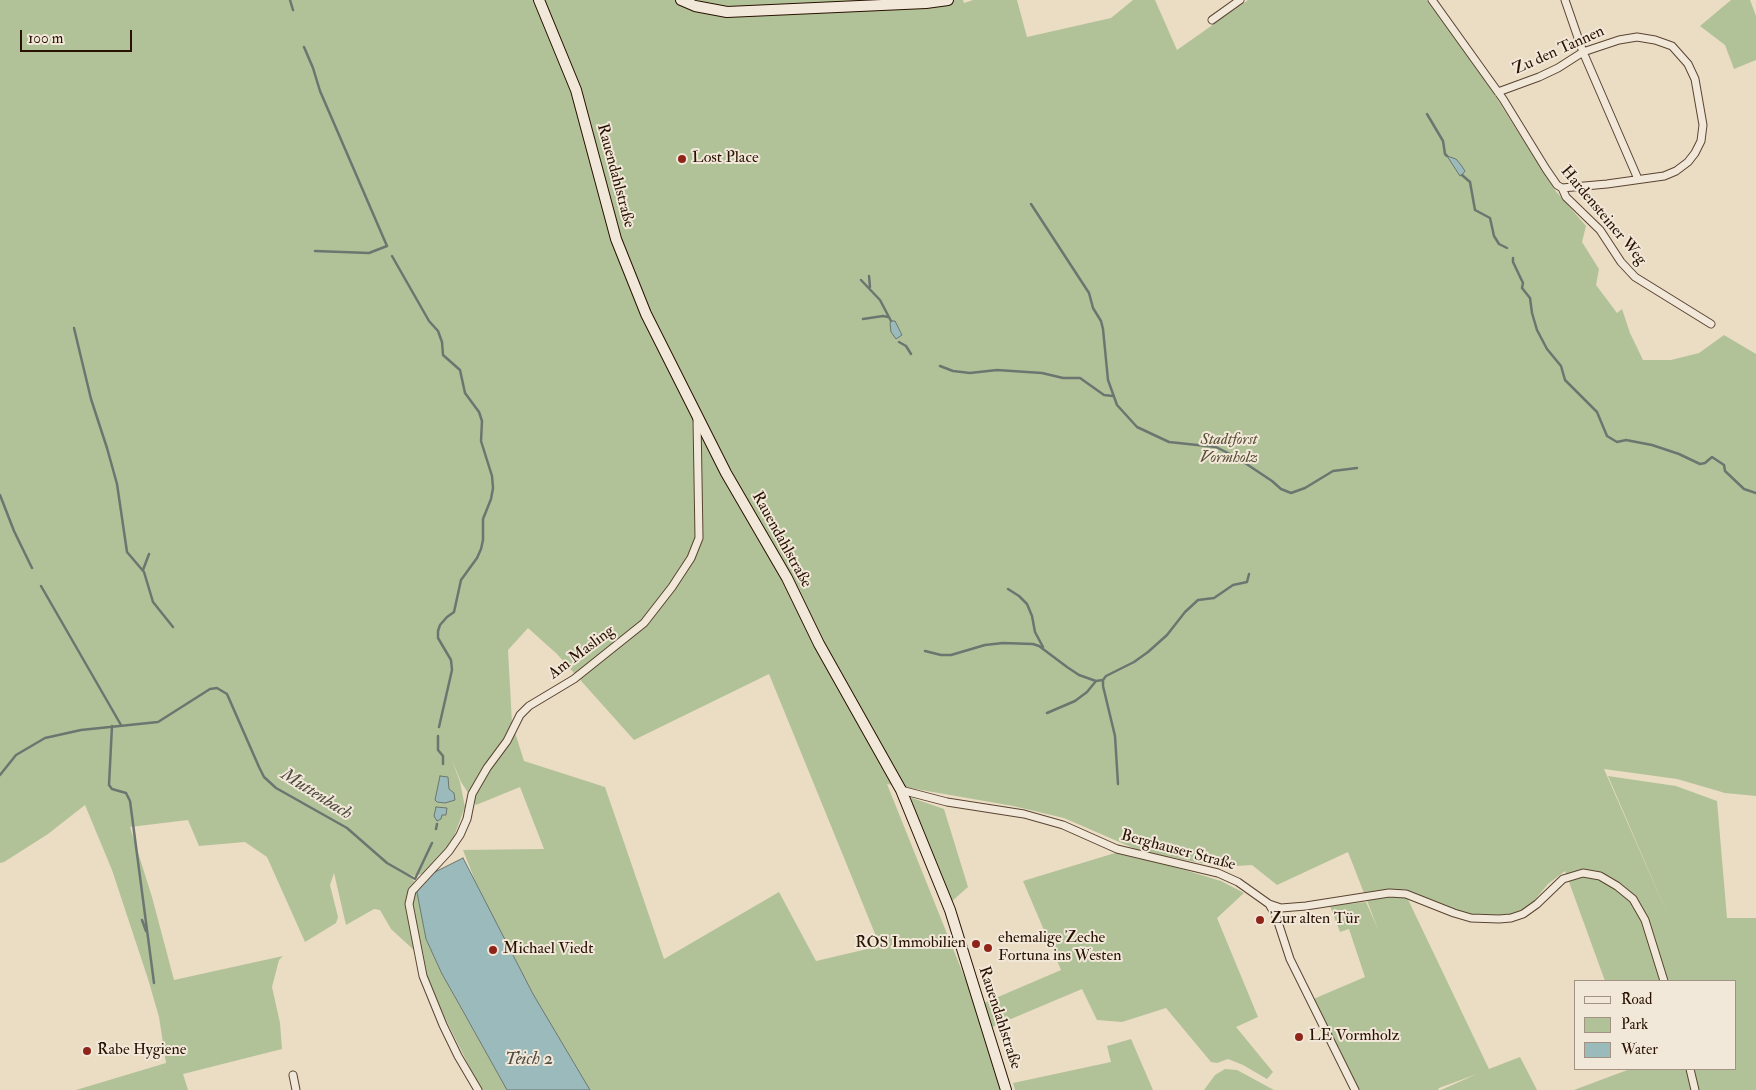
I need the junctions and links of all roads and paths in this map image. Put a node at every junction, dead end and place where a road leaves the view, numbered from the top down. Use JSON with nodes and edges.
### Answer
{"nodes":[{"id":1,"x":539,"y":0,"type":"edge"},
{"id":2,"x":680,"y":0,"type":"edge"},
{"id":3,"x":948,"y":0,"type":"edge"},
{"id":4,"x":1240,"y":0,"type":"edge"},
{"id":5,"x":1432,"y":0,"type":"edge"},
{"id":6,"x":1565,"y":0,"type":"edge"},
{"id":7,"x":1212,"y":20,"type":"dead end"},
{"id":8,"x":1583,"y":52,"type":"junction"},
{"id":9,"x":1498,"y":92,"type":"junction"},
{"id":10,"x":1638,"y":180,"type":"junction"},
{"id":11,"x":1562,"y":188,"type":"junction"},
{"id":12,"x":1711,"y":324,"type":"dead end"},
{"id":13,"x":696,"y":412,"type":"junction"},
{"id":14,"x":901,"y":790,"type":"junction"},
{"id":15,"x":1269,"y":904,"type":"junction"},
{"id":16,"x":1664,"y":980,"type":"edge"},
{"id":17,"x":1690,"y":1070,"type":"edge"},
{"id":18,"x":293,"y":1075,"type":"dead end"},
{"id":19,"x":296,"y":1090,"type":"edge"},
{"id":20,"x":478,"y":1090,"type":"edge"},
{"id":21,"x":1006,"y":1090,"type":"edge"},
{"id":22,"x":1355,"y":1090,"type":"edge"},
{"id":23,"x":1695,"y":1090,"type":"edge"}],
"edges":[{"from":1,"to":13,"type":"street","name":"Rauendahlstraße"},
{"from":2,"to":3,"type":"street"},
{"from":4,"to":7,"type":"street"},
{"from":5,"to":9,"type":"street","name":"Hardensteiner Weg"},
{"from":6,"to":8,"type":"street"},
{"from":8,"to":9,"type":"street","name":"Zu den Tannen"},
{"from":8,"to":10,"type":"street"},
{"from":8,"to":10,"type":"street","name":"Zu den Tannen"},
{"from":9,"to":11,"type":"street","name":"Hardensteiner Weg"},
{"from":10,"to":11,"type":"street","name":"Zu den Tannen"},
{"from":11,"to":12,"type":"street","name":"Hardensteiner Weg"},
{"from":13,"to":14,"type":"street","name":"Rauendahlstraße"},
{"from":13,"to":20,"type":"street","name":"Am Masling"},
{"from":14,"to":15,"type":"street","name":"Berghauser Straße"},
{"from":14,"to":21,"type":"street","name":"Rauendahlstraße"},
{"from":15,"to":16,"type":"street","name":"Berghauser Straße"},
{"from":15,"to":22,"type":"street"},
{"from":17,"to":23,"type":"street"},
{"from":18,"to":19,"type":"street"}]}
